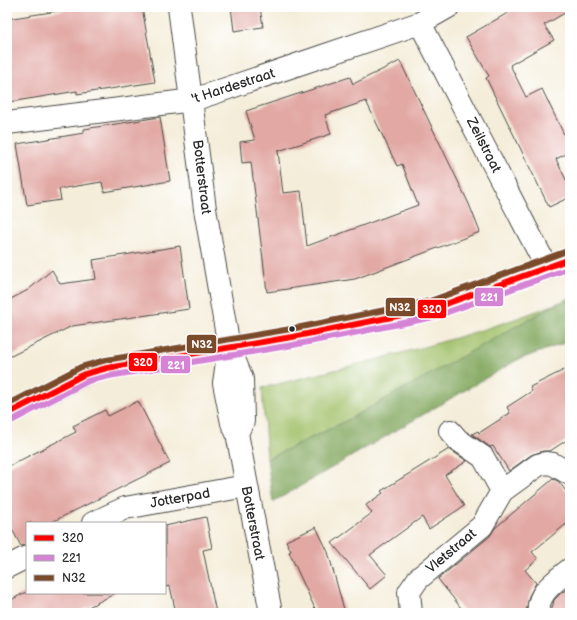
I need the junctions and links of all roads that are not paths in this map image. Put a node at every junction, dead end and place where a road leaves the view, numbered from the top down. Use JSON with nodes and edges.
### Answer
{"nodes":[{"id":1,"x":180,"y":7,"type":"edge"},
{"id":2,"x":448,"y":7,"type":"edge"},
{"id":3,"x":420,"y":23,"type":"junction"},
{"id":4,"x":193,"y":100,"type":"junction"},
{"id":5,"x":7,"y":123,"type":"edge"},
{"id":6,"x":570,"y":259,"type":"edge"},
{"id":7,"x":547,"y":268,"type":"junction"},
{"id":8,"x":229,"y":347,"type":"junction"},
{"id":9,"x":7,"y":414,"type":"edge"},
{"id":10,"x":450,"y":431,"type":"dead end"},
{"id":11,"x":570,"y":474,"type":"edge"},
{"id":12,"x":246,"y":486,"type":"junction"},
{"id":13,"x":502,"y":491,"type":"junction"},
{"id":14,"x":95,"y":522,"type":"edge"},
{"id":15,"x":26,"y":558,"type":"edge"},
{"id":16,"x":7,"y":567,"type":"edge"},
{"id":17,"x":570,"y":569,"type":"edge"},
{"id":18,"x":271,"y":613,"type":"edge"},
{"id":19,"x":411,"y":613,"type":"edge"},
{"id":20,"x":539,"y":613,"type":"edge"}],
"edges":[{"from":1,"to":4,"type":"street","name":"Botterstraat"},
{"from":2,"to":3,"type":"street","name":"'t Hardestraat"},
{"from":3,"to":4,"type":"street","name":"'t Hardestraat"},
{"from":3,"to":7,"type":"street","name":"Zeilstraat"},
{"from":4,"to":5,"type":"street","name":"'t Hardestraat"},
{"from":4,"to":8,"type":"street","name":"Botterstraat"},
{"from":6,"to":7,"type":"main road"},
{"from":7,"to":8,"type":"main road"},
{"from":8,"to":9,"type":"main road"},
{"from":8,"to":12,"type":"street","name":"Botterstraat"},
{"from":10,"to":13,"type":"street"},
{"from":11,"to":13,"type":"street","name":"Vletstraat"},
{"from":12,"to":14,"type":"street","name":"Jotterpad"},
{"from":12,"to":18,"type":"street","name":"Botterstraat"},
{"from":13,"to":19,"type":"street","name":"Vletstraat"},
{"from":15,"to":16,"type":"street"},
{"from":17,"to":20,"type":"street"}]}
